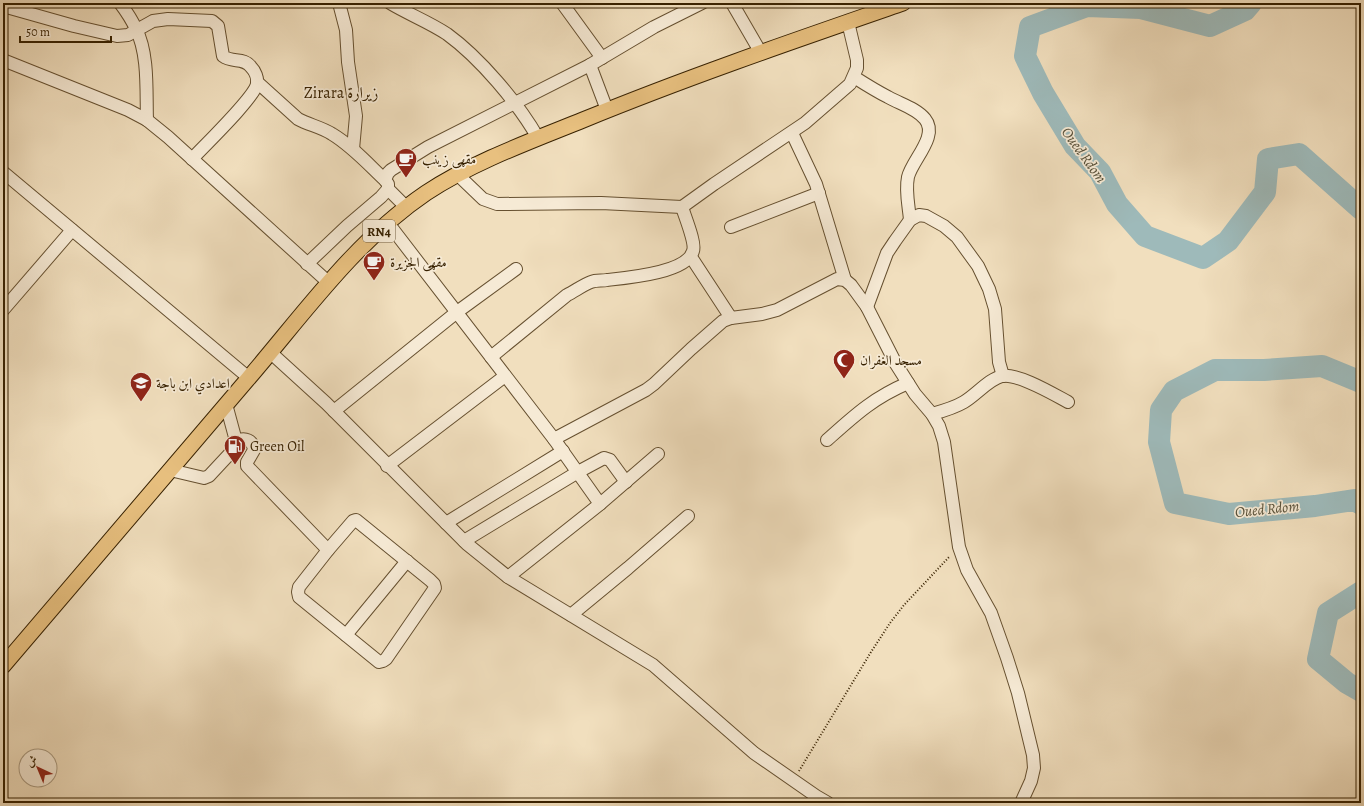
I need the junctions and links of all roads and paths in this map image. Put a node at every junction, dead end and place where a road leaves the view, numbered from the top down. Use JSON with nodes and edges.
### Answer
{"nodes":[{"id":1,"x":120,"y":3,"type":"edge"},
{"id":2,"x":339,"y":3,"type":"edge"},
{"id":3,"x":562,"y":3,"type":"edge"},
{"id":4,"x":702,"y":3,"type":"edge"},
{"id":5,"x":732,"y":3,"type":"edge"},
{"id":6,"x":896,"y":4,"type":"edge"},
{"id":7,"x":396,"y":5,"type":"edge"},
{"id":8,"x":3,"y":6,"type":"edge"},
{"id":9,"x":848,"y":22,"type":"junction"},
{"id":10,"x":137,"y":30,"type":"junction"},
{"id":11,"x":761,"y":53,"type":"junction"},
{"id":12,"x":602,"y":58,"type":"junction"},
{"id":13,"x":3,"y":60,"type":"edge"},
{"id":14,"x":590,"y":65,"type":"junction"},
{"id":15,"x":854,"y":77,"type":"junction"},
{"id":16,"x":257,"y":82,"type":"junction"},
{"id":17,"x":515,"y":104,"type":"junction"},
{"id":18,"x":607,"y":110,"type":"junction"},
{"id":19,"x":147,"y":120,"type":"junction"},
{"id":20,"x":792,"y":133,"type":"junction"},
{"id":21,"x":538,"y":138,"type":"junction"},
{"id":22,"x":353,"y":149,"type":"junction"},
{"id":23,"x":192,"y":159,"type":"junction"},
{"id":24,"x":3,"y":172,"type":"edge"},
{"id":25,"x":458,"y":175,"type":"junction"},
{"id":26,"x":386,"y":184,"type":"junction"},
{"id":27,"x":818,"y":193,"type":"junction"},
{"id":28,"x":682,"y":207,"type":"junction"},
{"id":29,"x":407,"y":208,"type":"junction"},
{"id":30,"x":910,"y":220,"type":"junction"},
{"id":31,"x":388,"y":223,"type":"junction"},
{"id":32,"x":731,"y":227,"type":"dead end"},
{"id":33,"x":72,"y":230,"type":"junction"},
{"id":34,"x":691,"y":257,"type":"junction"},
{"id":35,"x":307,"y":264,"type":"junction"},
{"id":36,"x":516,"y":269,"type":"dead end"},
{"id":37,"x":844,"y":280,"type":"junction"},
{"id":38,"x":328,"y":282,"type":"junction"},
{"id":39,"x":867,"y":307,"type":"junction"},
{"id":40,"x":3,"y":310,"type":"edge"},
{"id":41,"x":457,"y":312,"type":"junction"},
{"id":42,"x":730,"y":318,"type":"junction"},
{"id":43,"x":270,"y":352,"type":"junction"},
{"id":44,"x":491,"y":357,"type":"junction"},
{"id":45,"x":505,"y":376,"type":"junction"},
{"id":46,"x":1003,"y":376,"type":"junction"},
{"id":47,"x":250,"y":378,"type":"junction"},
{"id":48,"x":908,"y":383,"type":"junction"},
{"id":49,"x":1068,"y":402,"type":"dead end"},
{"id":50,"x":226,"y":404,"type":"junction"},
{"id":51,"x":334,"y":411,"type":"junction"},
{"id":52,"x":932,"y":414,"type":"junction"},
{"id":53,"x":554,"y":439,"type":"junction"},
{"id":54,"x":827,"y":440,"type":"dead end"},
{"id":55,"x":236,"y":441,"type":"junction"},
{"id":56,"x":563,"y":452,"type":"junction"},
{"id":57,"x":658,"y":454,"type":"dead end"},
{"id":58,"x":387,"y":466,"type":"junction"},
{"id":59,"x":170,"y":470,"type":"junction"},
{"id":60,"x":578,"y":472,"type":"junction"},
{"id":61,"x":626,"y":482,"type":"junction"},
{"id":62,"x":600,"y":504,"type":"junction"},
{"id":63,"x":688,"y":516,"type":"dead end"},
{"id":64,"x":446,"y":523,"type":"junction"},
{"id":65,"x":464,"y":541,"type":"junction"},
{"id":66,"x":959,"y":548,"type":"junction"},
{"id":67,"x":328,"y":550,"type":"junction"},
{"id":68,"x":407,"y":561,"type":"junction"},
{"id":69,"x":508,"y":577,"type":"junction"},
{"id":70,"x":571,"y":615,"type":"junction"},
{"id":71,"x":346,"y":635,"type":"junction"},
{"id":72,"x":3,"y":666,"type":"edge"},
{"id":73,"x":794,"y":781,"type":"junction"},
{"id":74,"x":828,"y":803,"type":"edge"},
{"id":75,"x":1021,"y":803,"type":"edge"}],
"edges":[{"from":1,"to":10,"type":"street"},
{"from":2,"to":22,"type":"street"},
{"from":3,"to":12,"type":"street"},
{"from":4,"to":12,"type":"street"},
{"from":5,"to":11,"type":"street"},
{"from":6,"to":9,"type":"main road","number":"RN4"},
{"from":7,"to":17,"type":"street"},
{"from":8,"to":10,"type":"street"},
{"from":9,"to":11,"type":"main road","number":"RN4"},
{"from":9,"to":15,"type":"street"},
{"from":10,"to":16,"type":"street"},
{"from":10,"to":19,"type":"street"},
{"from":11,"to":18,"type":"main road","number":"RN4"},
{"from":12,"to":14,"type":"street"},
{"from":13,"to":19,"type":"street"},
{"from":14,"to":17,"type":"street"},
{"from":14,"to":18,"type":"street"},
{"from":15,"to":20,"type":"street"},
{"from":15,"to":30,"type":"street"},
{"from":16,"to":22,"type":"street"},
{"from":16,"to":23,"type":"street"},
{"from":17,"to":21,"type":"street"},
{"from":17,"to":26,"type":"street"},
{"from":18,"to":21,"type":"main road","number":"RN4"},
{"from":19,"to":23,"type":"street"},
{"from":20,"to":27,"type":"street"},
{"from":20,"to":28,"type":"street"},
{"from":21,"to":25,"type":"main road","number":"RN4"},
{"from":22,"to":26,"type":"street"},
{"from":23,"to":35,"type":"street"},
{"from":24,"to":33,"type":"street"},
{"from":25,"to":28,"type":"street"},
{"from":25,"to":29,"type":"main road","number":"RN4"},
{"from":26,"to":29,"type":"street"},
{"from":26,"to":35,"type":"street"},
{"from":27,"to":32,"type":"street"},
{"from":27,"to":37,"type":"street"},
{"from":28,"to":34,"type":"street"},
{"from":29,"to":31,"type":"main road","number":"RN4"},
{"from":30,"to":39,"type":"street"},
{"from":30,"to":46,"type":"street"},
{"from":31,"to":38,"type":"main road","number":"RN4"},
{"from":31,"to":41,"type":"street"},
{"from":33,"to":40,"type":"street"},
{"from":33,"to":47,"type":"street"},
{"from":34,"to":42,"type":"street"},
{"from":34,"to":44,"type":"street"},
{"from":35,"to":38,"type":"street"},
{"from":36,"to":41,"type":"street"},
{"from":37,"to":39,"type":"street"},
{"from":37,"to":42,"type":"street"},
{"from":38,"to":43,"type":"main road","number":"RN4"},
{"from":39,"to":48,"type":"street"},
{"from":41,"to":44,"type":"street"},
{"from":41,"to":51,"type":"street"},
{"from":42,"to":53,"type":"street"},
{"from":43,"to":47,"type":"main road","number":"RN4"},
{"from":43,"to":51,"type":"street"},
{"from":44,"to":45,"type":"street"},
{"from":45,"to":53,"type":"street"},
{"from":45,"to":58,"type":"street"},
{"from":46,"to":49,"type":"street"},
{"from":46,"to":52,"type":"street"},
{"from":47,"to":50,"type":"main road","number":"RN4"},
{"from":48,"to":52,"type":"street"},
{"from":48,"to":54,"type":"street"},
{"from":50,"to":55,"type":"street"},
{"from":50,"to":59,"type":"main road","number":"RN4"},
{"from":51,"to":58,"type":"street"},
{"from":52,"to":66,"type":"street"},
{"from":53,"to":56,"type":"street"},
{"from":55,"to":59,"type":"street"},
{"from":55,"to":67,"type":"street"},
{"from":56,"to":60,"type":"street"},
{"from":56,"to":64,"type":"street"},
{"from":57,"to":61,"type":"street"},
{"from":58,"to":64,"type":"street"},
{"from":59,"to":72,"type":"main road","number":"RN4"},
{"from":60,"to":61,"type":"street"},
{"from":60,"to":62,"type":"street"},
{"from":60,"to":65,"type":"street"},
{"from":61,"to":62,"type":"street"},
{"from":62,"to":69,"type":"street"},
{"from":63,"to":70,"type":"street"},
{"from":64,"to":65,"type":"street"},
{"from":65,"to":69,"type":"street"},
{"from":66,"to":73,"type":"path"},
{"from":66,"to":75,"type":"street"},
{"from":67,"to":68,"type":"street"},
{"from":67,"to":71,"type":"street"},
{"from":68,"to":71,"type":"street"},
{"from":68,"to":71,"type":"street"},
{"from":69,"to":70,"type":"street"},
{"from":70,"to":73,"type":"street"},
{"from":73,"to":74,"type":"street"}]}
